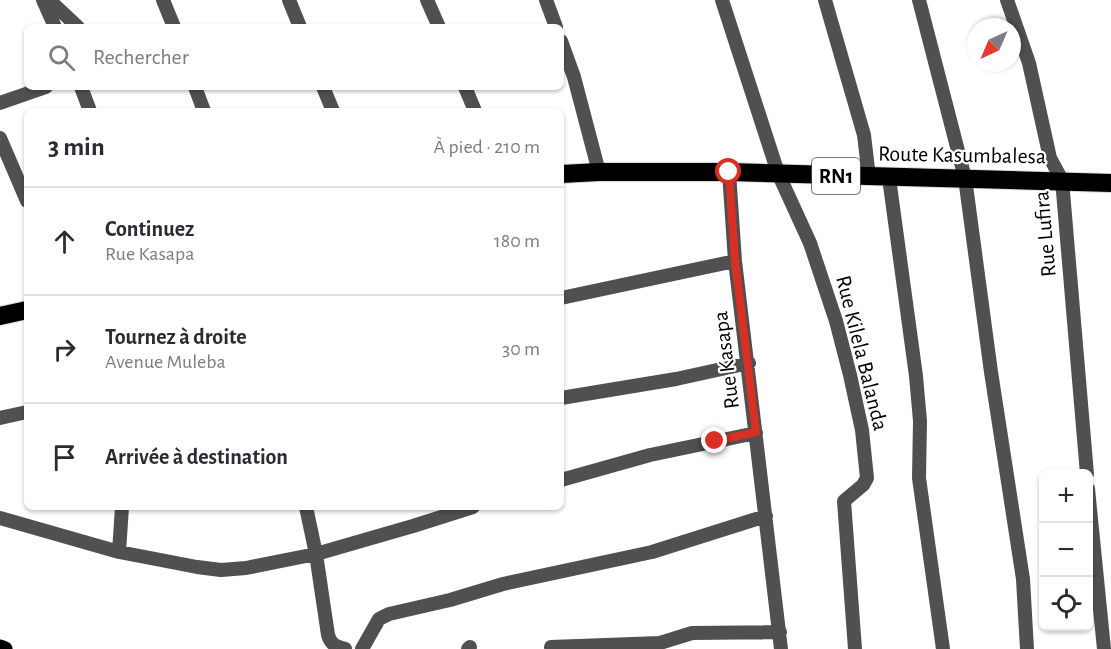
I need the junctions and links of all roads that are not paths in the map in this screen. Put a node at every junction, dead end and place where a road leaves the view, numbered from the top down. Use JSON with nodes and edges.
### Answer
{"nodes":[{"id":1,"x":43,"y":0,"type":"edge"},
{"id":2,"x":50,"y":0,"type":"edge"},
{"id":3,"x":163,"y":0,"type":"edge"},
{"id":4,"x":289,"y":0,"type":"edge"},
{"id":5,"x":427,"y":0,"type":"edge"},
{"id":6,"x":546,"y":0,"type":"edge"},
{"id":7,"x":722,"y":0,"type":"edge"},
{"id":8,"x":825,"y":0,"type":"edge"},
{"id":9,"x":919,"y":0,"type":"edge"},
{"id":10,"x":1007,"y":0,"type":"edge"},
{"id":11,"x":54,"y":24,"type":"edge"},
{"id":12,"x":75,"y":24,"type":"edge"},
{"id":13,"x":169,"y":24,"type":"edge"},
{"id":14,"x":299,"y":24,"type":"edge"},
{"id":15,"x":438,"y":24,"type":"edge"},
{"id":16,"x":555,"y":24,"type":"edge"},
{"id":17,"x":564,"y":49,"type":"edge"},
{"id":18,"x":37,"y":90,"type":"edge"},
{"id":19,"x":82,"y":90,"type":"edge"},
{"id":20,"x":196,"y":90,"type":"edge"},
{"id":21,"x":324,"y":90,"type":"edge"},
{"id":22,"x":466,"y":90,"type":"edge"},
{"id":23,"x":0,"y":103,"type":"edge"},
{"id":24,"x":89,"y":108,"type":"edge"},
{"id":25,"x":203,"y":108,"type":"edge"},
{"id":26,"x":332,"y":108,"type":"edge"},
{"id":27,"x":473,"y":108,"type":"edge"},
{"id":28,"x":0,"y":138,"type":"edge"},
{"id":29,"x":599,"y":172,"type":"junction"},
{"id":30,"x":729,"y":172,"type":"junction"},
{"id":31,"x":564,"y":174,"type":"edge"},
{"id":32,"x":778,"y":174,"type":"junction"},
{"id":33,"x":869,"y":177,"type":"junction"},
{"id":34,"x":889,"y":178,"type":"junction"},
{"id":35,"x":965,"y":178,"type":"junction"},
{"id":36,"x":1062,"y":180,"type":"junction"},
{"id":37,"x":1111,"y":183,"type":"edge"},
{"id":38,"x":24,"y":194,"type":"edge"},
{"id":39,"x":735,"y":261,"type":"junction"},
{"id":40,"x":564,"y":297,"type":"edge"},
{"id":41,"x":24,"y":311,"type":"edge"},
{"id":42,"x":0,"y":316,"type":"edge"},
{"id":43,"x":749,"y":363,"type":"junction"},
{"id":44,"x":564,"y":398,"type":"edge"},
{"id":45,"x":24,"y":413,"type":"edge"},
{"id":46,"x":0,"y":418,"type":"edge"},
{"id":47,"x":756,"y":432,"type":"junction"},
{"id":48,"x":1087,"y":469,"type":"edge"},
{"id":49,"x":564,"y":479,"type":"edge"},
{"id":50,"x":122,"y":510,"type":"edge"},
{"id":51,"x":307,"y":510,"type":"edge"},
{"id":52,"x":463,"y":510,"type":"edge"},
{"id":53,"x":766,"y":516,"type":"junction"},
{"id":54,"x":0,"y":518,"type":"edge"},
{"id":55,"x":1092,"y":523,"type":"edge"},
{"id":56,"x":119,"y":552,"type":"junction"},
{"id":57,"x":316,"y":554,"type":"junction"},
{"id":58,"x":780,"y":632,"type":"junction"},
{"id":59,"x":0,"y":647,"type":"edge"},
{"id":60,"x":551,"y":647,"type":"dead end"},
{"id":61,"x":5,"y":649,"type":"edge"},
{"id":62,"x":345,"y":649,"type":"edge"},
{"id":63,"x":362,"y":649,"type":"edge"},
{"id":64,"x":781,"y":649,"type":"edge"},
{"id":65,"x":855,"y":649,"type":"edge"},
{"id":66,"x":943,"y":649,"type":"edge"},
{"id":67,"x":1027,"y":649,"type":"edge"},
{"id":68,"x":1104,"y":649,"type":"edge"}],
"edges":[{"from":1,"to":11,"type":"street"},
{"from":2,"to":12,"type":"street"},
{"from":3,"to":13,"type":"street"},
{"from":4,"to":14,"type":"street"},
{"from":5,"to":15,"type":"street"},
{"from":6,"to":16,"type":"street"},
{"from":7,"to":32,"type":"street"},
{"from":8,"to":33,"type":"street"},
{"from":9,"to":35,"type":"street"},
{"from":10,"to":36,"type":"street","name":"Rue Lufira"},
{"from":17,"to":29,"type":"street"},
{"from":18,"to":23,"type":"street"},
{"from":19,"to":24,"type":"street"},
{"from":20,"to":25,"type":"street"},
{"from":21,"to":26,"type":"street"},
{"from":22,"to":27,"type":"street"},
{"from":28,"to":38,"type":"street"},
{"from":29,"to":30,"type":"highway","name":"Route Kasumbalesa","number":"RN1"},
{"from":29,"to":31,"type":"highway","name":"Route Kasumbalesa","number":"RN1"},
{"from":30,"to":32,"type":"highway","name":"Route Kasumbalesa","number":"RN1"},
{"from":30,"to":39,"type":"street","name":"Rue Kasapa"},
{"from":32,"to":33,"type":"highway","name":"Route Kasumbalesa","number":"RN1"},
{"from":32,"to":65,"type":"street","name":"Rue Kilela Balanda"},
{"from":33,"to":34,"type":"highway","name":"Route Kasumbalesa","number":"RN1"},
{"from":34,"to":35,"type":"highway","name":"Route Kasumbalesa","number":"RN1"},
{"from":34,"to":66,"type":"street"},
{"from":35,"to":36,"type":"highway","name":"Route Kasumbalesa","number":"RN1"},
{"from":35,"to":67,"type":"street"},
{"from":36,"to":37,"type":"highway","name":"Route Kasumbalesa","number":"RN1"},
{"from":36,"to":48,"type":"street","name":"Rue Lufira"},
{"from":39,"to":40,"type":"street"},
{"from":39,"to":43,"type":"street","name":"Rue Kasapa"},
{"from":41,"to":42,"type":"highway"},
{"from":43,"to":44,"type":"street"},
{"from":43,"to":47,"type":"street","name":"Rue Kasapa"},
{"from":45,"to":46,"type":"street"},
{"from":47,"to":49,"type":"street"},
{"from":47,"to":53,"type":"street","name":"Rue Kasapa"},
{"from":50,"to":56,"type":"street"},
{"from":51,"to":57,"type":"street"},
{"from":52,"to":57,"type":"street"},
{"from":53,"to":58,"type":"street","name":"Rue Kasapa"},
{"from":53,"to":63,"type":"street"},
{"from":54,"to":56,"type":"street"},
{"from":55,"to":68,"type":"street"},
{"from":56,"to":57,"type":"street"},
{"from":57,"to":62,"type":"street"},
{"from":58,"to":60,"type":"street"},
{"from":58,"to":64,"type":"street","name":"Rue Kasapa"},
{"from":59,"to":61,"type":"main road"}]}
